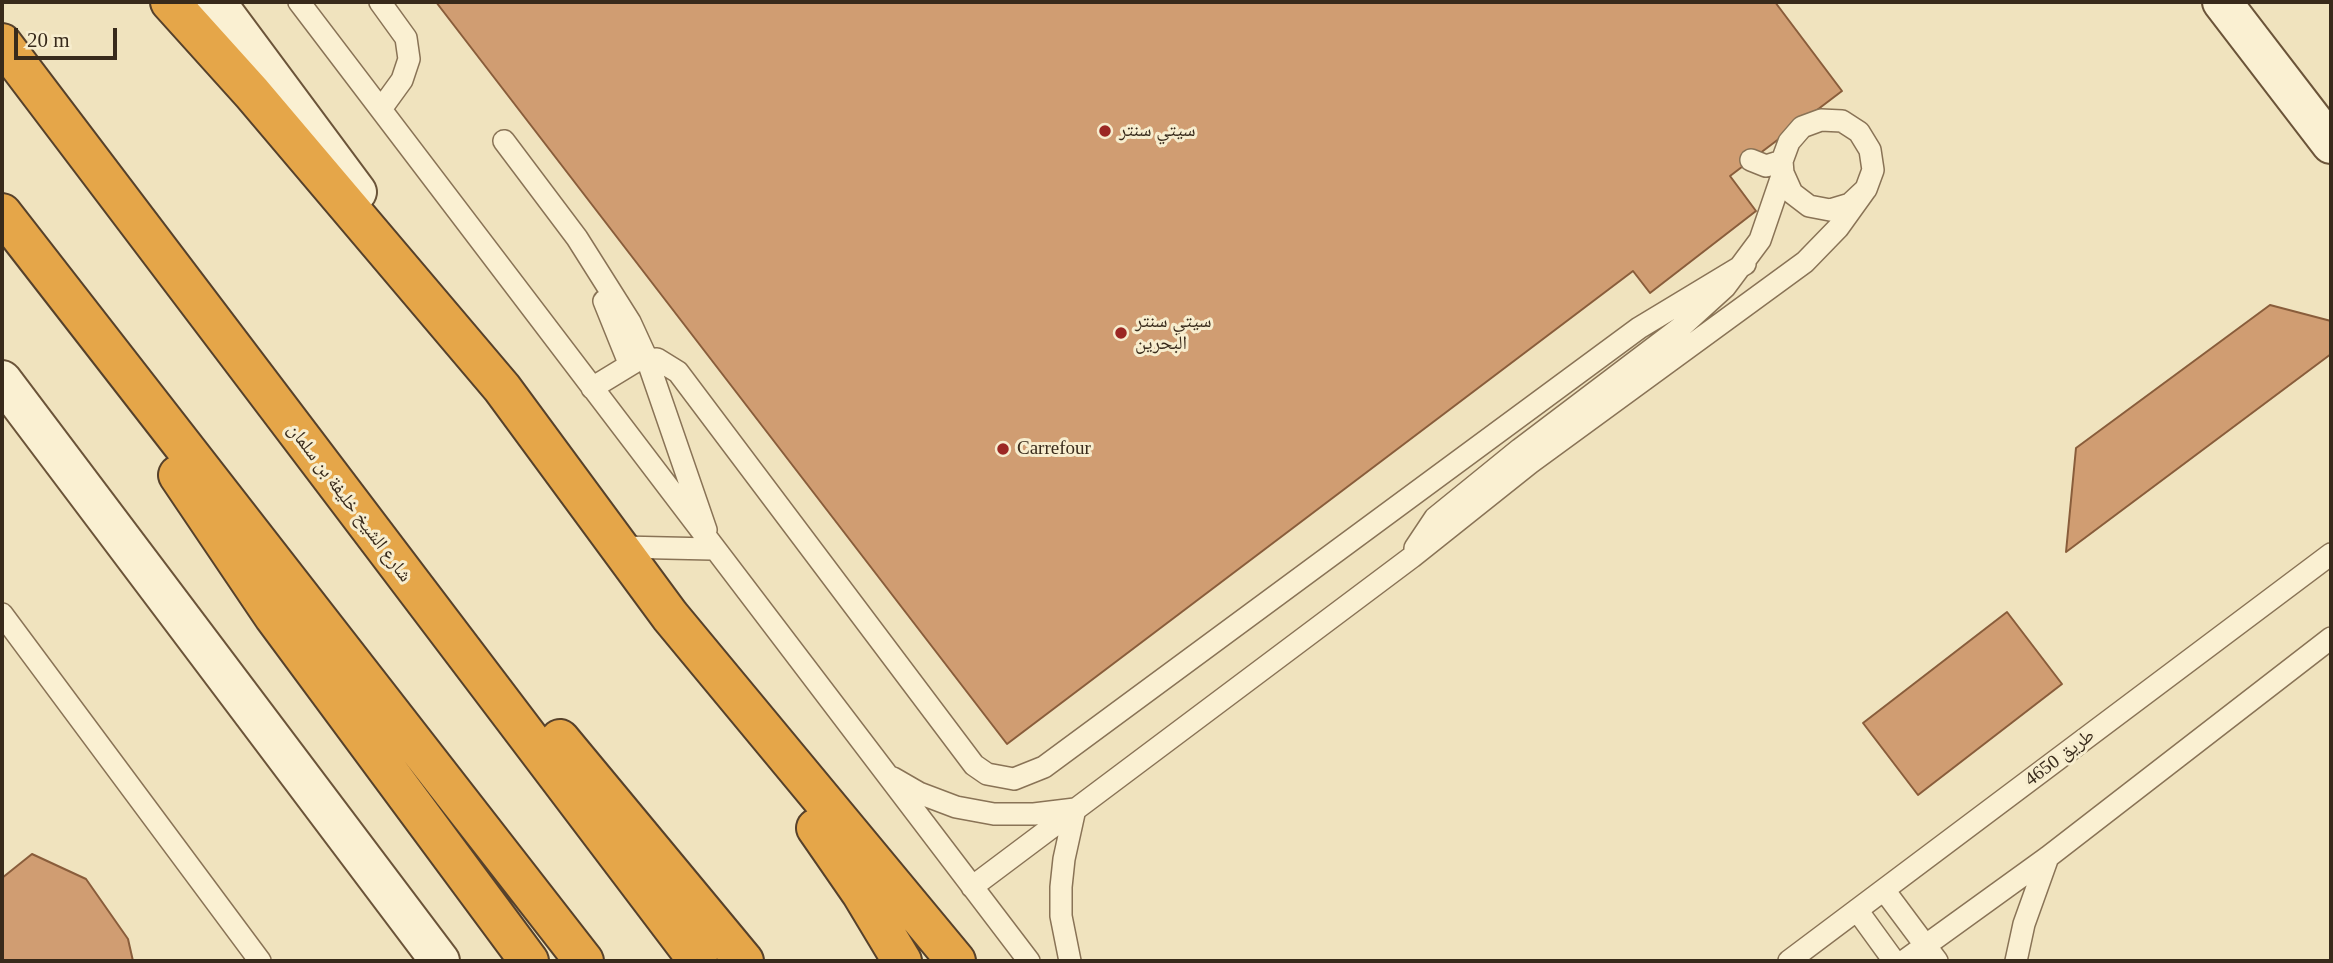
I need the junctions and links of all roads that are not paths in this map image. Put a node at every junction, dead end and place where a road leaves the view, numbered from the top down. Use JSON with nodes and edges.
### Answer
{"nodes":[{"id":1,"x":170,"y":2,"type":"edge"},
{"id":2,"x":216,"y":2,"type":"edge"},
{"id":3,"x":299,"y":2,"type":"edge"},
{"id":4,"x":380,"y":2,"type":"edge"},
{"id":5,"x":2222,"y":2,"type":"edge"},
{"id":6,"x":2,"y":43,"type":"edge"},
{"id":7,"x":381,"y":109,"type":"junction"},
{"id":8,"x":504,"y":141,"type":"dead end"},
{"id":9,"x":2331,"y":144,"type":"edge"},
{"id":10,"x":1751,"y":160,"type":"dead end"},
{"id":11,"x":1783,"y":167,"type":"junction"},
{"id":12,"x":1866,"y":189,"type":"junction"},
{"id":13,"x":2,"y":215,"type":"edge"},
{"id":14,"x":154,"y":246,"type":"junction"},
{"id":15,"x":1745,"y":264,"type":"junction"},
{"id":16,"x":638,"y":361,"type":"junction"},
{"id":17,"x":2,"y":380,"type":"edge"},
{"id":18,"x":502,"y":388,"type":"junction"},
{"id":19,"x":592,"y":388,"type":"junction"},
{"id":20,"x":1504,"y":426,"type":"junction"},
{"id":21,"x":1525,"y":456,"type":"junction"},
{"id":22,"x":621,"y":547,"type":"junction"},
{"id":23,"x":712,"y":548,"type":"junction"},
{"id":24,"x":2331,"y":554,"type":"edge"},
{"id":25,"x":2,"y":614,"type":"edge"},
{"id":26,"x":670,"y":616,"type":"junction"},
{"id":27,"x":2331,"y":638,"type":"edge"},
{"id":28,"x":885,"y":774,"type":"junction"},
{"id":29,"x":1075,"y":809,"type":"junction"},
{"id":30,"x":2048,"y":857,"type":"junction"},
{"id":31,"x":972,"y":887,"type":"junction"},
{"id":32,"x":1884,"y":890,"type":"junction"},
{"id":33,"x":1857,"y":911,"type":"junction"},
{"id":34,"x":1931,"y":954,"type":"edge"},
{"id":35,"x":258,"y":960,"type":"edge"},
{"id":36,"x":439,"y":961,"type":"edge"},
{"id":37,"x":529,"y":961,"type":"edge"},
{"id":38,"x":584,"y":961,"type":"edge"},
{"id":39,"x":698,"y":961,"type":"edge"},
{"id":40,"x":744,"y":961,"type":"edge"},
{"id":41,"x":902,"y":961,"type":"edge"},
{"id":42,"x":956,"y":961,"type":"edge"},
{"id":43,"x":1029,"y":961,"type":"edge"},
{"id":44,"x":1070,"y":961,"type":"edge"},
{"id":45,"x":1789,"y":961,"type":"edge"},
{"id":46,"x":1894,"y":961,"type":"edge"},
{"id":47,"x":1905,"y":961,"type":"edge"},
{"id":48,"x":2016,"y":961,"type":"edge"}],
"edges":[{"from":1,"to":18,"type":"highway"},
{"from":2,"to":18,"type":"main road"},
{"from":3,"to":7,"type":"lane"},
{"from":4,"to":7,"type":"lane"},
{"from":5,"to":9,"type":"main road"},
{"from":6,"to":14,"type":"highway","name":"شارع الشيخ خليفة بن سلمان"},
{"from":7,"to":19,"type":"lane"},
{"from":8,"to":16,"type":"lane"},
{"from":10,"to":11,"type":"lane"},
{"from":11,"to":12,"type":"lane"},
{"from":11,"to":12,"type":"lane"},
{"from":11,"to":15,"type":"lane"},
{"from":12,"to":21,"type":"lane"},
{"from":13,"to":37,"type":"highway"},
{"from":13,"to":38,"type":"highway"},
{"from":14,"to":39,"type":"highway","name":"شارع الشيخ خليفة بن سلمان"},
{"from":14,"to":40,"type":"highway"},
{"from":15,"to":20,"type":"lane"},
{"from":15,"to":21,"type":"lane"},
{"from":16,"to":19,"type":"lane"},
{"from":16,"to":20,"type":"lane"},
{"from":16,"to":23,"type":"lane"},
{"from":17,"to":36,"type":"main road"},
{"from":18,"to":22,"type":"highway"},
{"from":19,"to":23,"type":"lane"},
{"from":20,"to":21,"type":"lane"},
{"from":21,"to":29,"type":"lane"},
{"from":22,"to":23,"type":"lane"},
{"from":22,"to":26,"type":"highway"},
{"from":23,"to":28,"type":"lane"},
{"from":24,"to":32,"type":"lane","name":"طريق 4650"},
{"from":25,"to":35,"type":"lane"},
{"from":26,"to":41,"type":"highway"},
{"from":26,"to":42,"type":"highway"},
{"from":27,"to":30,"type":"lane"},
{"from":28,"to":29,"type":"lane"},
{"from":28,"to":31,"type":"lane"},
{"from":29,"to":31,"type":"lane"},
{"from":29,"to":44,"type":"lane"},
{"from":30,"to":34,"type":"lane"},
{"from":30,"to":48,"type":"lane"},
{"from":31,"to":43,"type":"lane"},
{"from":32,"to":33,"type":"lane","name":"طريق 4650"},
{"from":32,"to":34,"type":"lane"},
{"from":33,"to":45,"type":"lane","name":"طريق 4650"},
{"from":33,"to":46,"type":"lane"},
{"from":34,"to":47,"type":"lane"}]}
